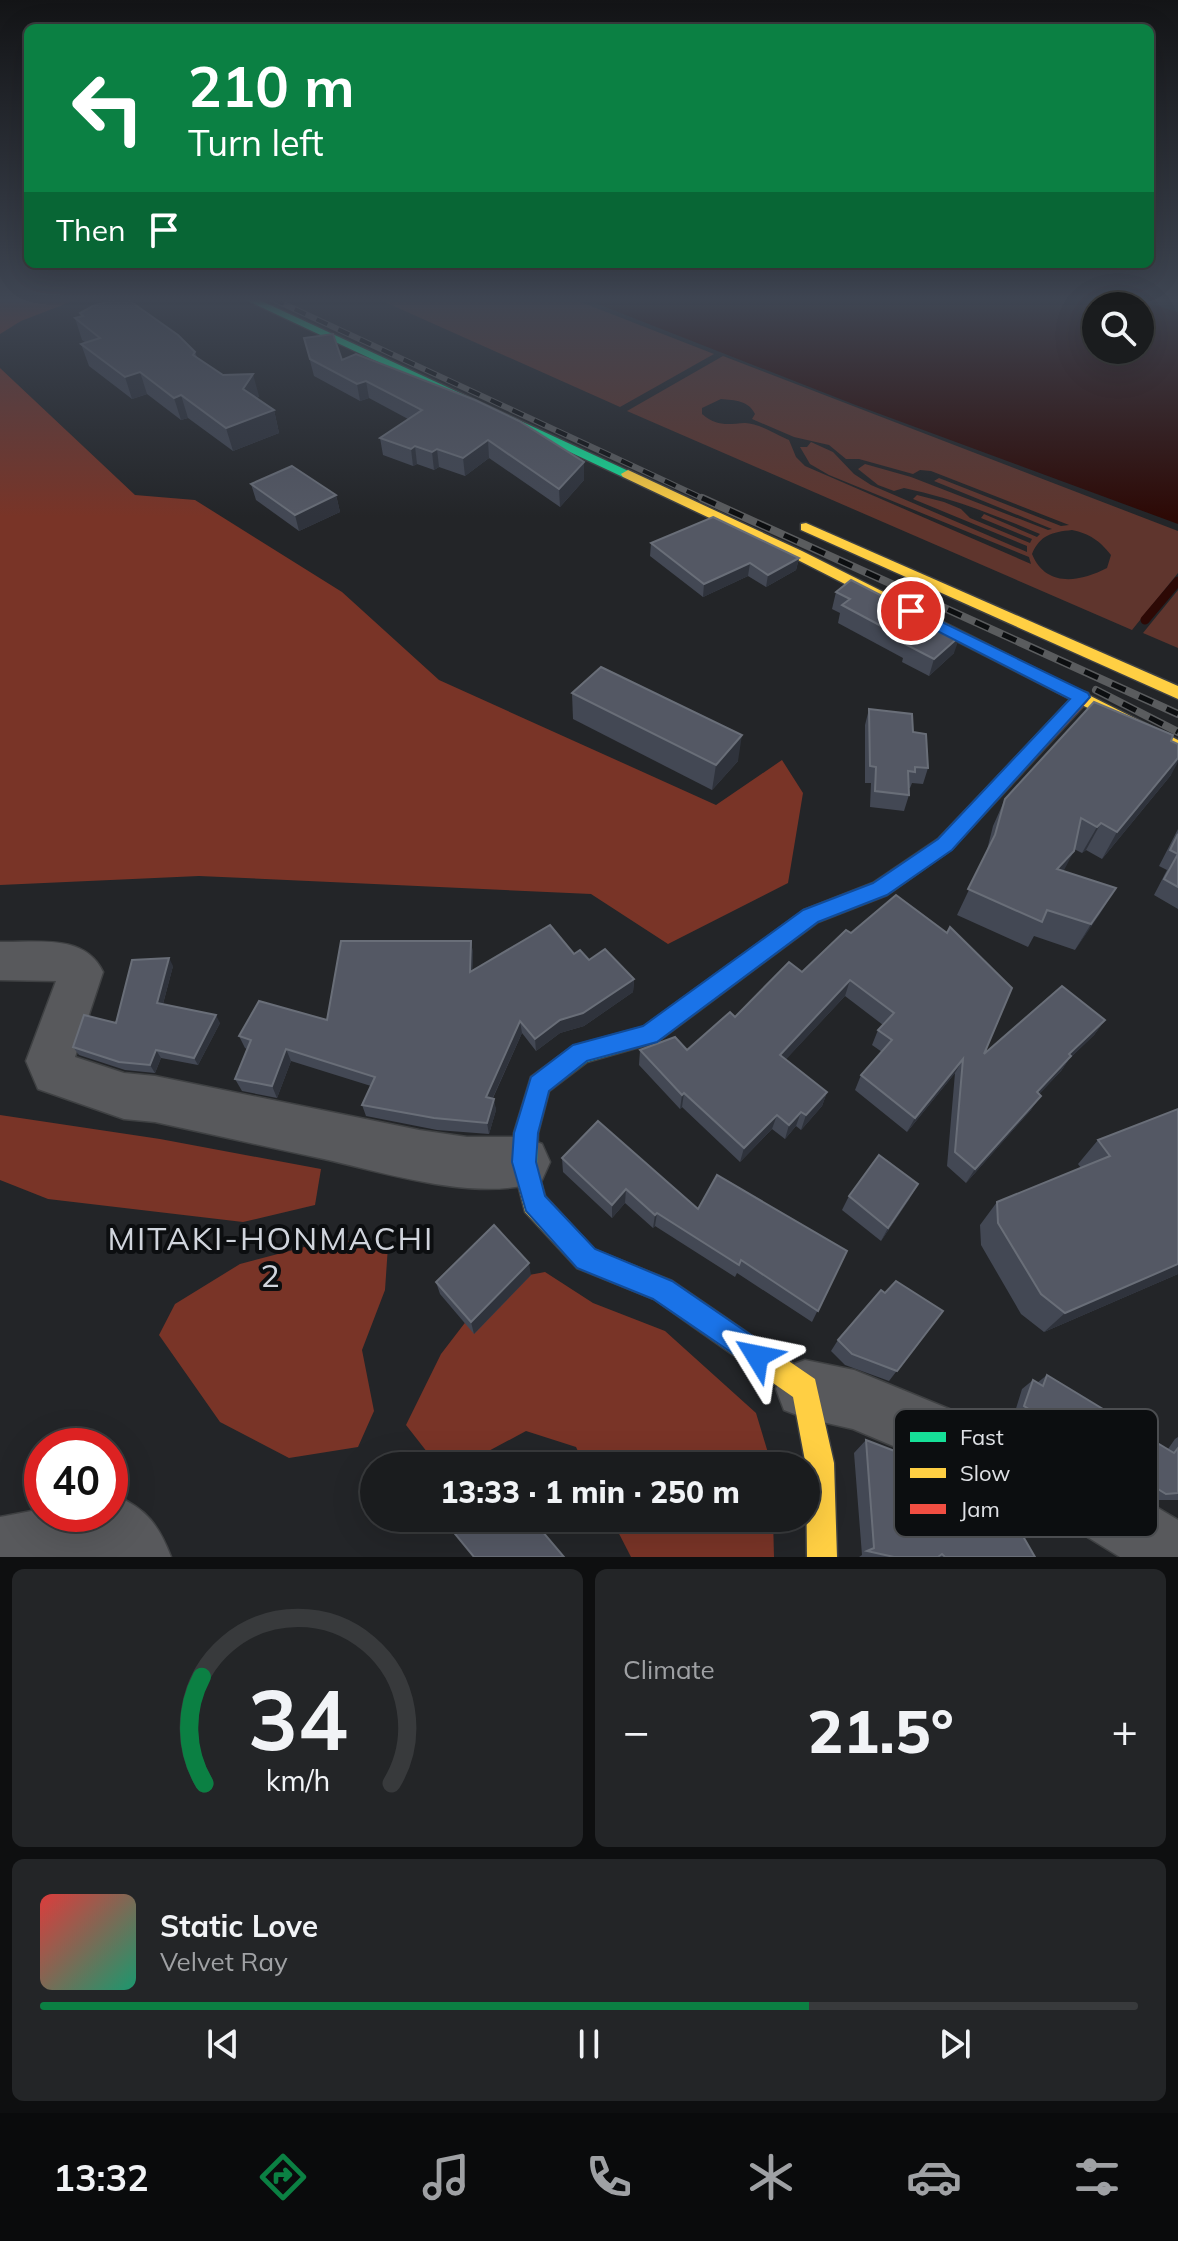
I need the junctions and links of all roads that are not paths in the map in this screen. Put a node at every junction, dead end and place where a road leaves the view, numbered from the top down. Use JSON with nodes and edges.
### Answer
{"nodes":[{"id":1,"x":410,"y":372,"type":"edge"},
{"id":2,"x":793,"y":521,"type":"dead end"},
{"id":3,"x":1178,"y":693,"type":"edge"},
{"id":4,"x":1082,"y":697,"type":"junction"},
{"id":5,"x":1178,"y":748,"type":"edge"},
{"id":6,"x":0,"y":961,"type":"edge"},
{"id":7,"x":524,"y":1162,"type":"junction"},
{"id":8,"x":805,"y":1389,"type":"junction"},
{"id":9,"x":894,"y":1417,"type":"edge"},
{"id":10,"x":1147,"y":1537,"type":"edge"},
{"id":11,"x":5,"y":1551,"type":"edge"},
{"id":12,"x":1178,"y":1556,"type":"edge"},
{"id":13,"x":139,"y":1557,"type":"edge"},
{"id":14,"x":822,"y":1557,"type":"edge"}],
"edges":[{"from":1,"to":4,"type":"street"},
{"from":2,"to":3,"type":"street"},
{"from":4,"to":5,"type":"street"},
{"from":4,"to":7,"type":"street"},
{"from":6,"to":7,"type":"street"},
{"from":7,"to":8,"type":"street"},
{"from":8,"to":9,"type":"street"},
{"from":8,"to":14,"type":"street"},
{"from":10,"to":12,"type":"street"},
{"from":11,"to":13,"type":"street"}]}
